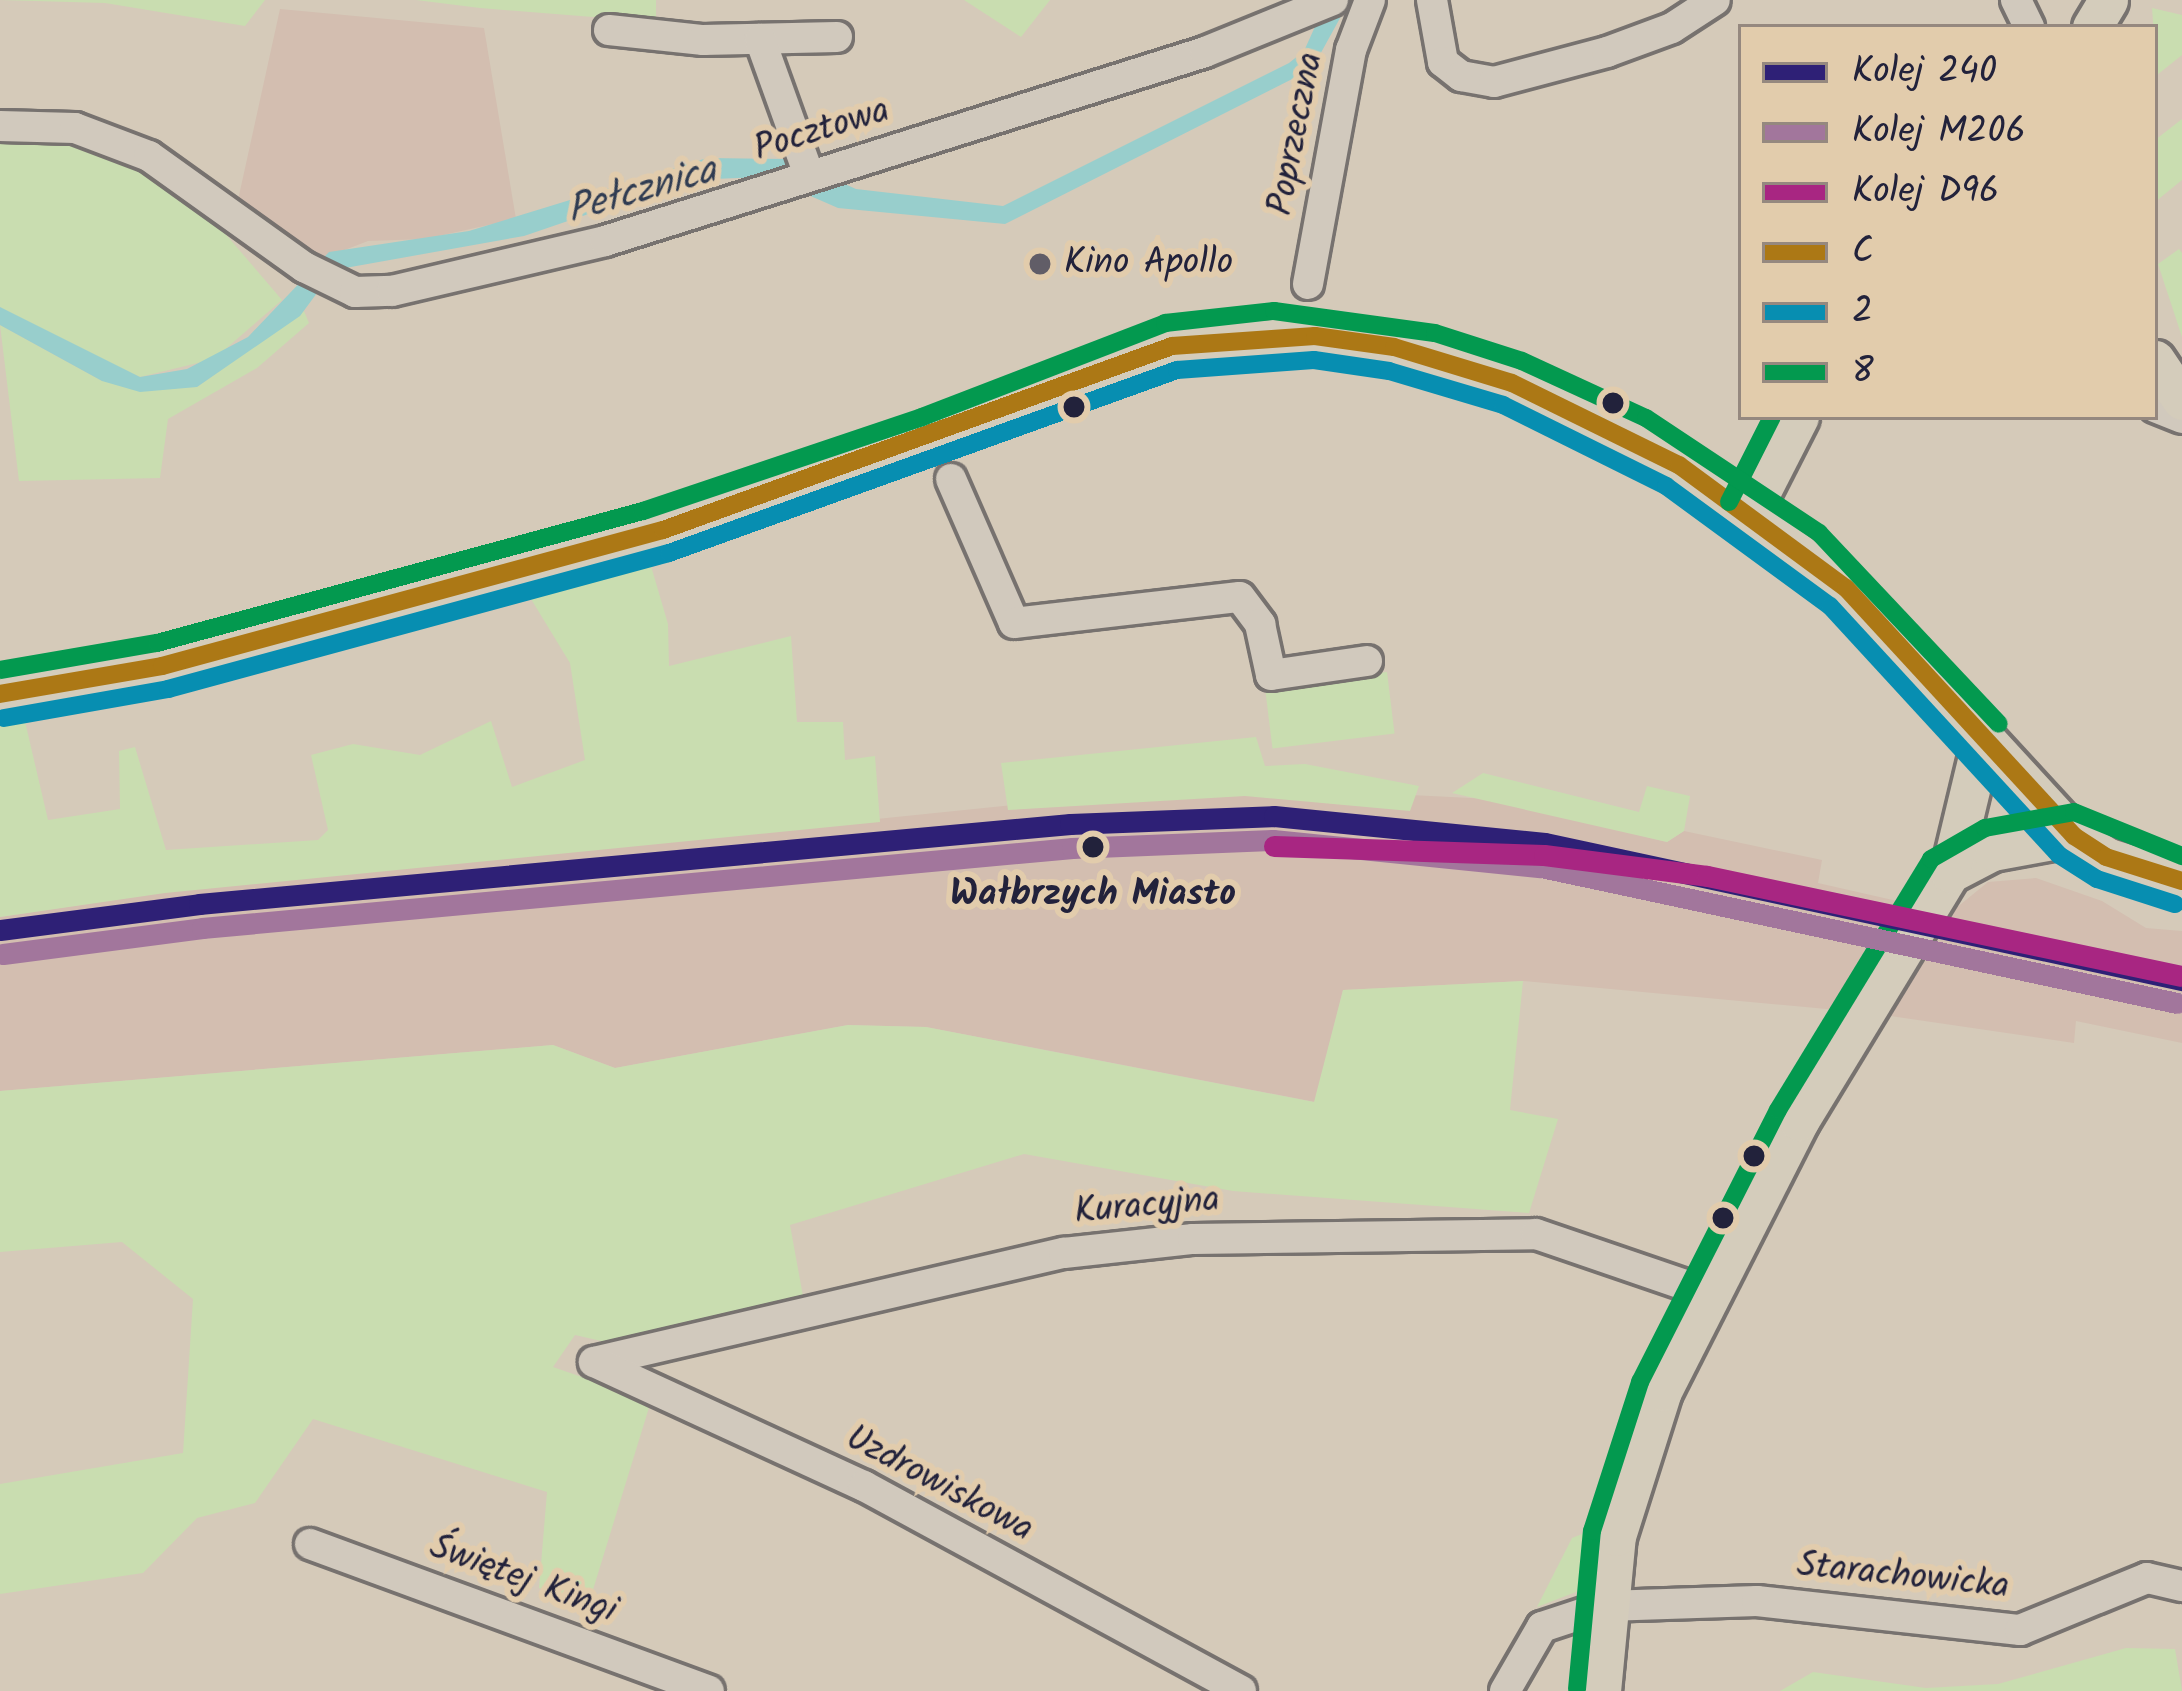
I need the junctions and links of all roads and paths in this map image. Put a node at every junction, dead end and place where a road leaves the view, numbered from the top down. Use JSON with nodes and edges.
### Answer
{"nodes":[{"id":1,"x":1370,"y":0,"type":"edge"},
{"id":2,"x":1432,"y":0,"type":"edge"},
{"id":3,"x":1715,"y":0,"type":"edge"},
{"id":4,"x":1326,"y":3,"type":"edge"},
{"id":5,"x":609,"y":30,"type":"dead end"},
{"id":6,"x":837,"y":37,"type":"dead end"},
{"id":7,"x":760,"y":39,"type":"junction"},
{"id":8,"x":0,"y":126,"type":"edge"},
{"id":9,"x":813,"y":165,"type":"junction"},
{"id":10,"x":1308,"y":284,"type":"dead end"},
{"id":11,"x":2158,"y":364,"type":"edge"},
{"id":12,"x":2182,"y":400,"type":"edge"},
{"id":13,"x":1797,"y":420,"type":"edge"},
{"id":14,"x":951,"y":479,"type":"dead end"},
{"id":15,"x":1750,"y":513,"type":"junction"},
{"id":16,"x":1366,"y":661,"type":"dead end"},
{"id":17,"x":0,"y":694,"type":"edge"},
{"id":18,"x":1982,"y":740,"type":"junction"},
{"id":19,"x":2074,"y":836,"type":"junction"},
{"id":20,"x":1950,"y":873,"type":"junction"},
{"id":21,"x":2182,"y":881,"type":"edge"},
{"id":22,"x":1708,"y":1293,"type":"junction"},
{"id":23,"x":594,"y":1362,"type":"joint"},
{"id":24,"x":310,"y":1544,"type":"dead end"},
{"id":25,"x":2182,"y":1586,"type":"edge"},
{"id":26,"x":1606,"y":1606,"type":"junction"},
{"id":27,"x":709,"y":1691,"type":"edge"},
{"id":28,"x":1241,"y":1691,"type":"edge"},
{"id":29,"x":1505,"y":1691,"type":"edge"},
{"id":30,"x":1600,"y":1691,"type":"edge"}],
"edges":[{"from":1,"to":10,"type":"street","name":"Poprzeczna"},
{"from":2,"to":3,"type":"street"},
{"from":4,"to":9,"type":"street","name":"Pocztowa"},
{"from":5,"to":7,"type":"street"},
{"from":6,"to":7,"type":"street"},
{"from":7,"to":9,"type":"street"},
{"from":8,"to":9,"type":"street","name":"Pocztowa"},
{"from":11,"to":12,"type":"main road"},
{"from":13,"to":15,"type":"main road"},
{"from":14,"to":16,"type":"street"},
{"from":15,"to":17,"type":"main road"},
{"from":15,"to":18,"type":"main road"},
{"from":18,"to":19,"type":"main road"},
{"from":18,"to":20,"type":"main road"},
{"from":19,"to":20,"type":"main road"},
{"from":19,"to":21,"type":"main road"},
{"from":20,"to":22,"type":"main road"},
{"from":22,"to":23,"type":"street","name":"Kuracyjna"},
{"from":22,"to":26,"type":"main road"},
{"from":23,"to":28,"type":"street","name":"Uzdrowiskowa"},
{"from":24,"to":27,"type":"street","name":"Świętej Kingi"},
{"from":25,"to":26,"type":"street","name":"Starachowicka"},
{"from":26,"to":29,"type":"street","name":"Starachowicka"},
{"from":26,"to":30,"type":"main road"}]}
